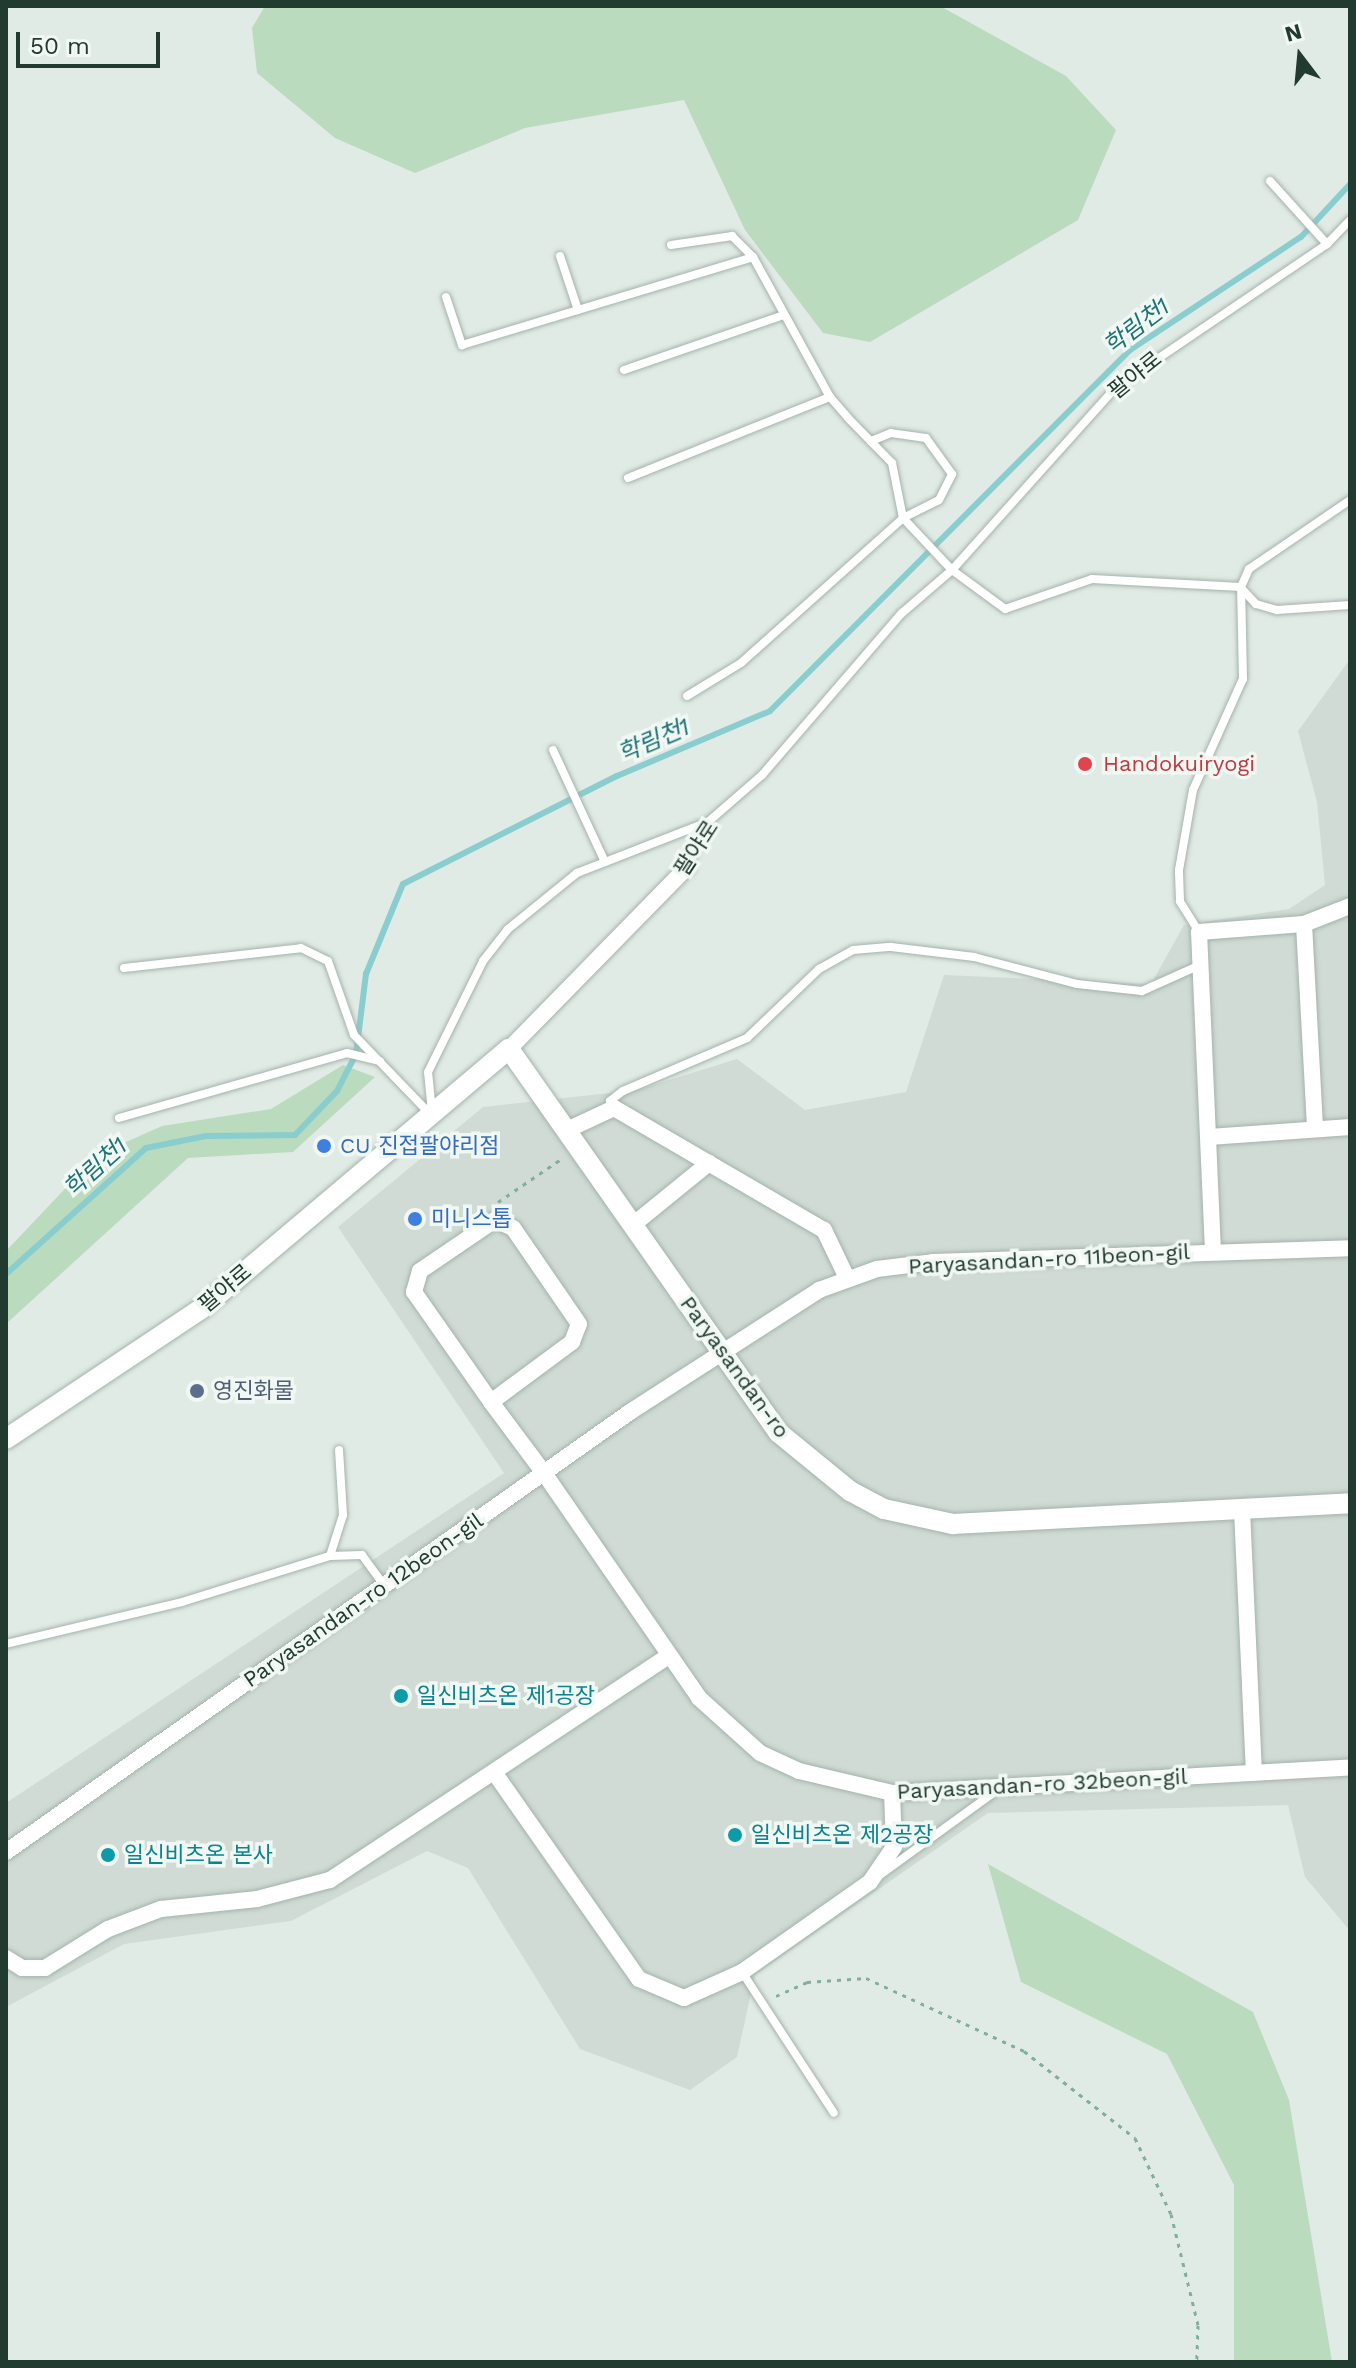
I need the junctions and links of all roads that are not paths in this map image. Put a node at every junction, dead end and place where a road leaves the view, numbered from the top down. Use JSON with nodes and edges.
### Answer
{"nodes":[{"id":1,"x":1270,"y":181,"type":"dead end"},
{"id":2,"x":1350,"y":220,"type":"edge"},
{"id":3,"x":1327,"y":244,"type":"junction"},
{"id":4,"x":671,"y":245,"type":"dead end"},
{"id":5,"x":560,"y":256,"type":"dead end"},
{"id":6,"x":753,"y":257,"type":"junction"},
{"id":7,"x":446,"y":297,"type":"dead end"},
{"id":8,"x":578,"y":310,"type":"junction"},
{"id":9,"x":784,"y":315,"type":"junction"},
{"id":10,"x":624,"y":370,"type":"dead end"},
{"id":11,"x":830,"y":397,"type":"junction"},
{"id":12,"x":871,"y":441,"type":"junction"},
{"id":13,"x":628,"y":478,"type":"dead end"},
{"id":14,"x":1350,"y":500,"type":"edge"},
{"id":15,"x":903,"y":518,"type":"junction"},
{"id":16,"x":952,"y":570,"type":"junction"},
{"id":17,"x":1241,"y":587,"type":"junction"},
{"id":18,"x":1350,"y":605,"type":"edge"},
{"id":19,"x":687,"y":696,"type":"dead end"},
{"id":20,"x":553,"y":750,"type":"dead end"},
{"id":21,"x":708,"y":822,"type":"junction"},
{"id":22,"x":604,"y":860,"type":"junction"},
{"id":23,"x":687,"y":867,"type":"joint"},
{"id":24,"x":1350,"y":906,"type":"edge"},
{"id":25,"x":1304,"y":924,"type":"junction"},
{"id":26,"x":1199,"y":932,"type":"junction"},
{"id":27,"x":1200,"y":965,"type":"junction"},
{"id":28,"x":124,"y":968,"type":"dead end"},
{"id":29,"x":509,"y":1049,"type":"junction"},
{"id":30,"x":381,"y":1061,"type":"junction"},
{"id":31,"x":614,"y":1108,"type":"junction"},
{"id":32,"x":432,"y":1117,"type":"junction"},
{"id":33,"x":119,"y":1118,"type":"dead end"},
{"id":34,"x":1350,"y":1127,"type":"edge"},
{"id":35,"x":1315,"y":1128,"type":"junction"},
{"id":36,"x":567,"y":1130,"type":"junction"},
{"id":37,"x":1210,"y":1137,"type":"junction"},
{"id":38,"x":709,"y":1163,"type":"junction"},
{"id":39,"x":634,"y":1224,"type":"junction"},
{"id":40,"x":1350,"y":1248,"type":"edge"},
{"id":41,"x":1213,"y":1252,"type":"junction"},
{"id":42,"x":847,"y":1278,"type":"junction"},
{"id":43,"x":722,"y":1352,"type":"junction"},
{"id":44,"x":491,"y":1402,"type":"junction"},
{"id":45,"x":6,"y":1439,"type":"edge"},
{"id":46,"x":339,"y":1450,"type":"dead end"},
{"id":47,"x":544,"y":1473,"type":"junction"},
{"id":48,"x":1350,"y":1503,"type":"edge"},
{"id":49,"x":1242,"y":1510,"type":"junction"},
{"id":50,"x":330,"y":1556,"type":"junction"},
{"id":51,"x":383,"y":1584,"type":"junction"},
{"id":52,"x":6,"y":1644,"type":"edge"},
{"id":53,"x":669,"y":1656,"type":"junction"},
{"id":54,"x":1350,"y":1767,"type":"edge"},
{"id":55,"x":1254,"y":1773,"type":"junction"},
{"id":56,"x":496,"y":1775,"type":"junction"},
{"id":57,"x":1001,"y":1787,"type":"junction"},
{"id":58,"x":892,"y":1793,"type":"junction"},
{"id":59,"x":6,"y":1852,"type":"edge"},
{"id":60,"x":870,"y":1882,"type":"junction"},
{"id":61,"x":6,"y":1958,"type":"edge"},
{"id":62,"x":742,"y":1972,"type":"junction"},
{"id":63,"x":834,"y":2113,"type":"dead end"}],
"edges":[{"from":1,"to":3,"type":"lane"},
{"from":2,"to":3,"type":"lane","name":"팔야로"},
{"from":3,"to":16,"type":"lane","name":"팔야로"},
{"from":4,"to":6,"type":"lane"},
{"from":5,"to":8,"type":"lane"},
{"from":6,"to":8,"type":"lane"},
{"from":6,"to":9,"type":"lane"},
{"from":7,"to":8,"type":"lane"},
{"from":9,"to":10,"type":"lane"},
{"from":9,"to":11,"type":"lane"},
{"from":11,"to":12,"type":"lane"},
{"from":11,"to":13,"type":"lane"},
{"from":12,"to":15,"type":"lane"},
{"from":12,"to":15,"type":"lane"},
{"from":14,"to":17,"type":"lane"},
{"from":15,"to":16,"type":"lane"},
{"from":15,"to":19,"type":"lane"},
{"from":16,"to":17,"type":"lane"},
{"from":16,"to":21,"type":"lane","name":"팔야로"},
{"from":17,"to":18,"type":"lane"},
{"from":17,"to":26,"type":"lane"},
{"from":20,"to":22,"type":"lane"},
{"from":21,"to":22,"type":"lane"},
{"from":21,"to":23,"type":"lane","name":"팔야로"},
{"from":22,"to":32,"type":"lane"},
{"from":23,"to":29,"type":"street","name":"팔야로"},
{"from":24,"to":25,"type":"street"},
{"from":25,"to":26,"type":"street"},
{"from":25,"to":35,"type":"street"},
{"from":26,"to":27,"type":"street"},
{"from":27,"to":31,"type":"lane"},
{"from":27,"to":37,"type":"street"},
{"from":28,"to":30,"type":"lane"},
{"from":29,"to":32,"type":"street","name":"팔야로"},
{"from":29,"to":36,"type":"street","name":"Paryasandan-ro"},
{"from":30,"to":32,"type":"lane"},
{"from":30,"to":33,"type":"lane"},
{"from":31,"to":36,"type":"street"},
{"from":31,"to":38,"type":"street"},
{"from":32,"to":45,"type":"street","name":"팔야로"},
{"from":34,"to":35,"type":"street"},
{"from":35,"to":37,"type":"street"},
{"from":36,"to":39,"type":"street","name":"Paryasandan-ro"},
{"from":37,"to":41,"type":"street"},
{"from":38,"to":39,"type":"street"},
{"from":38,"to":42,"type":"street"},
{"from":39,"to":43,"type":"street","name":"Paryasandan-ro"},
{"from":40,"to":41,"type":"street","name":"Paryasandan-ro 11beon-gil"},
{"from":41,"to":42,"type":"street","name":"Paryasandan-ro 11beon-gil"},
{"from":42,"to":43,"type":"street","name":"Paryasandan-ro 11beon-gil"},
{"from":43,"to":47,"type":"street","name":"Paryasandan-ro 12beon-gil"},
{"from":43,"to":49,"type":"street","name":"Paryasandan-ro"},
{"from":44,"to":44,"type":"street","name":"Paryasandan-ro 32beon-gil"},
{"from":44,"to":47,"type":"street","name":"Paryasandan-ro 32beon-gil"},
{"from":46,"to":50,"type":"lane"},
{"from":47,"to":51,"type":"street","name":"Paryasandan-ro 12beon-gil"},
{"from":47,"to":53,"type":"street","name":"Paryasandan-ro 32beon-gil"},
{"from":48,"to":49,"type":"street","name":"Paryasandan-ro"},
{"from":49,"to":55,"type":"street"},
{"from":50,"to":51,"type":"lane"},
{"from":50,"to":52,"type":"lane"},
{"from":51,"to":59,"type":"street","name":"Paryasandan-ro 12beon-gil"},
{"from":53,"to":56,"type":"street"},
{"from":53,"to":58,"type":"street","name":"Paryasandan-ro 32beon-gil"},
{"from":54,"to":55,"type":"street","name":"Paryasandan-ro 32beon-gil"},
{"from":55,"to":57,"type":"street","name":"Paryasandan-ro 32beon-gil"},
{"from":56,"to":61,"type":"street"},
{"from":56,"to":62,"type":"street"},
{"from":57,"to":58,"type":"street","name":"Paryasandan-ro 32beon-gil"},
{"from":57,"to":60,"type":"lane"},
{"from":58,"to":60,"type":"street"},
{"from":60,"to":62,"type":"street"},
{"from":62,"to":63,"type":"lane"}]}
